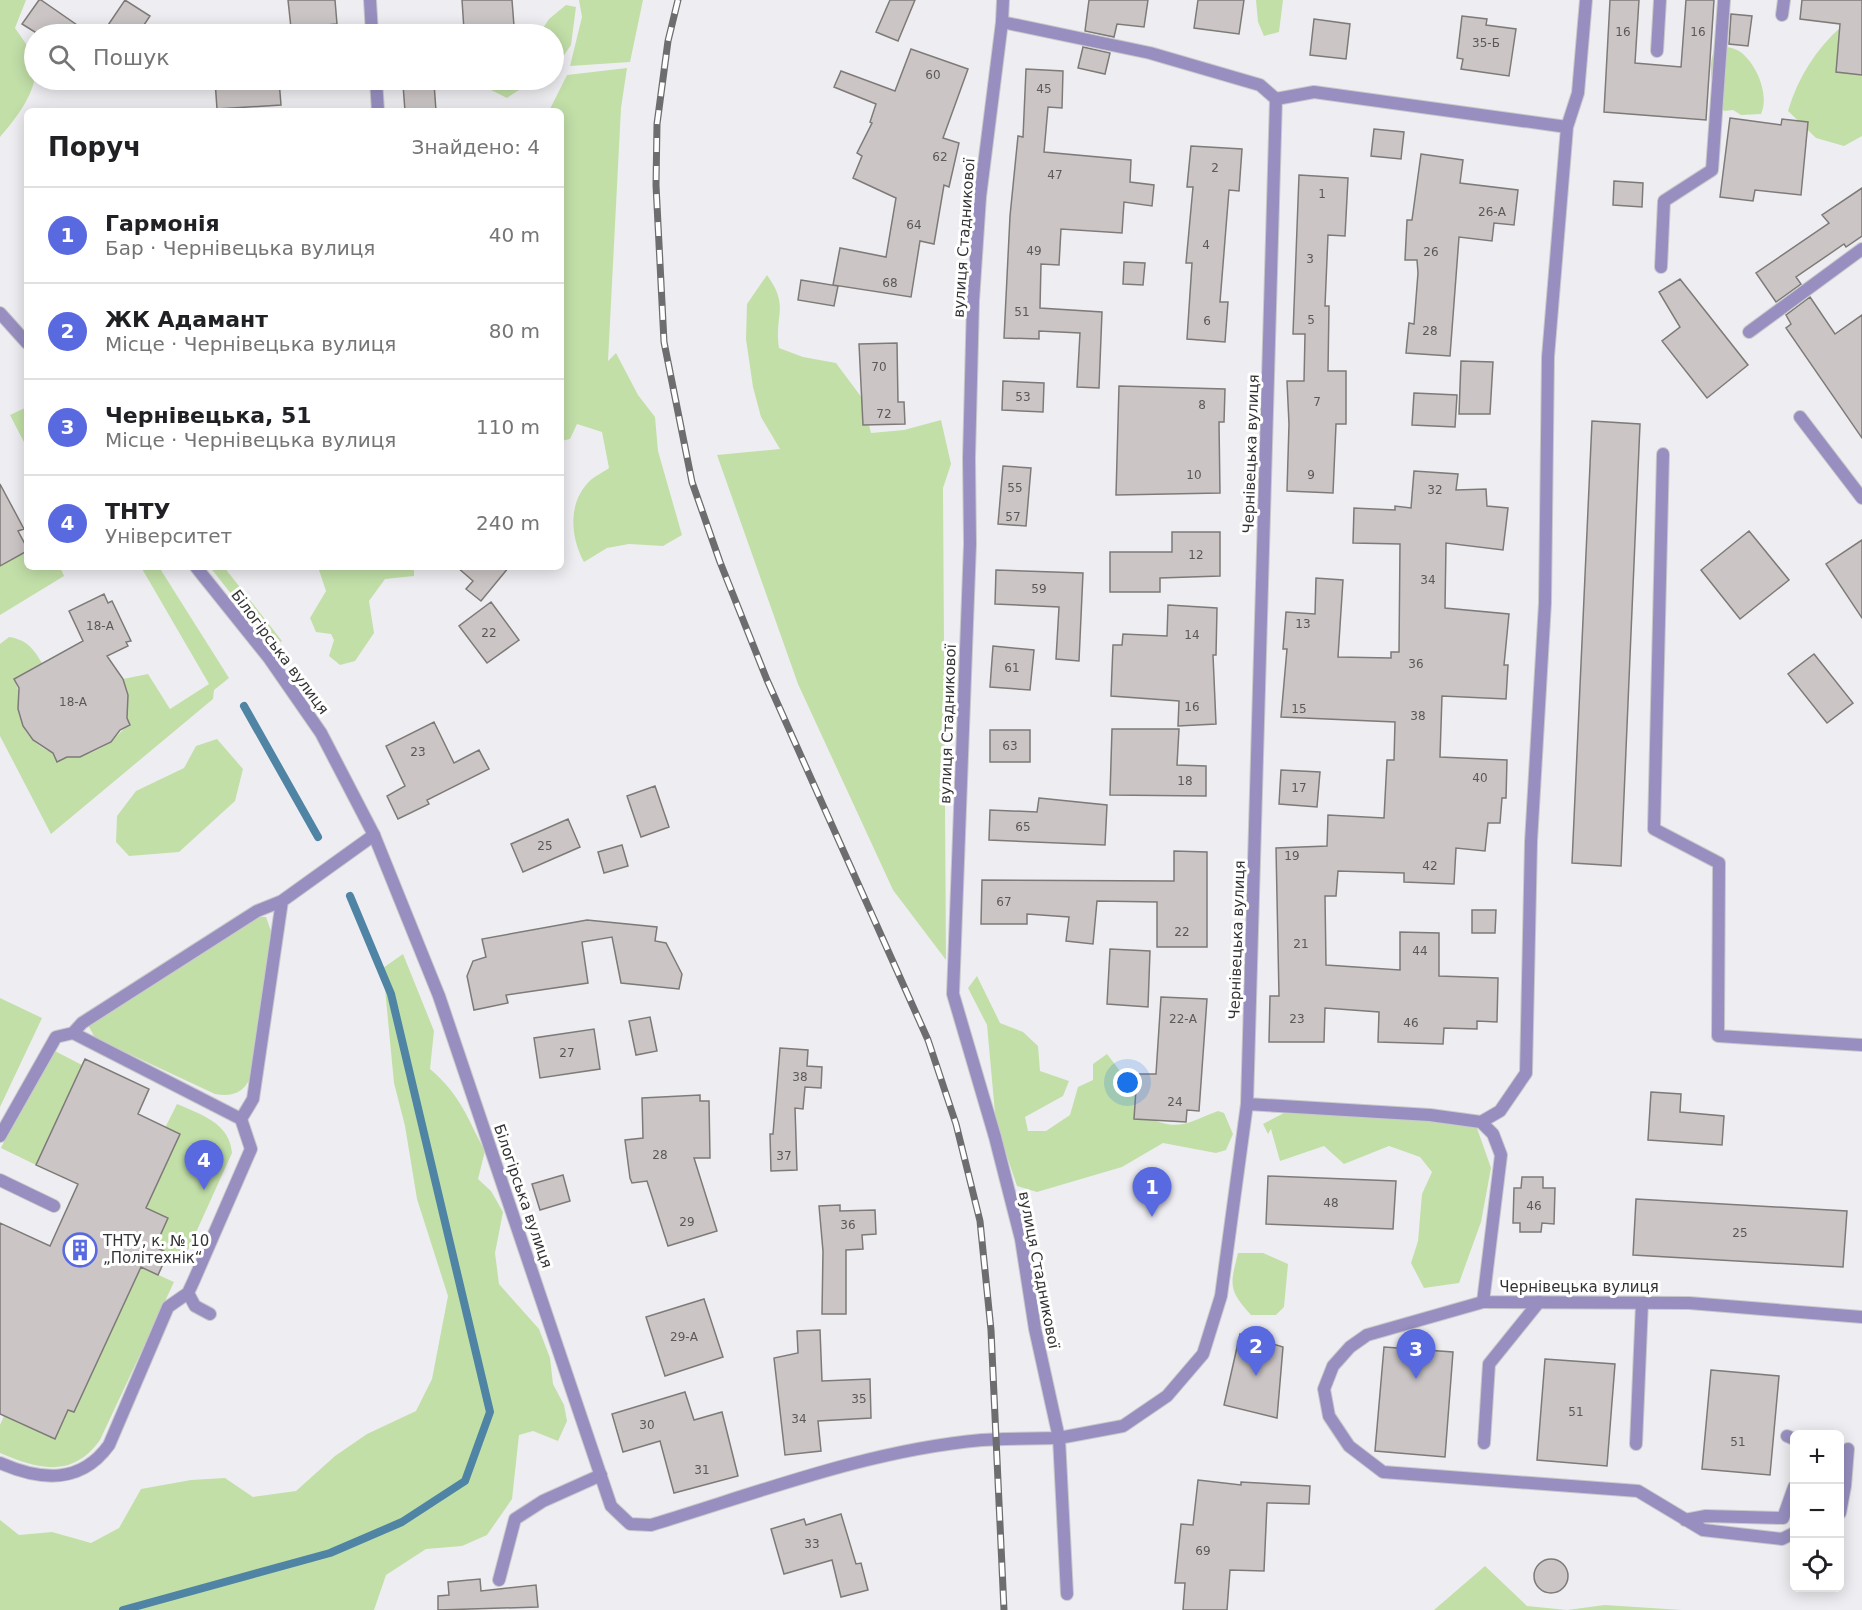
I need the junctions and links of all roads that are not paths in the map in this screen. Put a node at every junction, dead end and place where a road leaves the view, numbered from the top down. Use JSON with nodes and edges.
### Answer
{"nodes":[{"id":1,"x":370,"y":0,"type":"edge"},
{"id":2,"x":1003,"y":0,"type":"edge"},
{"id":3,"x":1586,"y":0,"type":"edge"},
{"id":4,"x":1660,"y":0,"type":"edge"},
{"id":5,"x":1724,"y":0,"type":"edge"},
{"id":6,"x":1784,"y":0,"type":"edge"},
{"id":7,"x":1782,"y":15,"type":"dead end"},
{"id":8,"x":1002,"y":22,"type":"junction"},
{"id":9,"x":371,"y":24,"type":"edge"},
{"id":10,"x":1657,"y":51,"type":"dead end"},
{"id":11,"x":377,"y":90,"type":"edge"},
{"id":12,"x":1276,"y":99,"type":"junction"},
{"id":13,"x":378,"y":108,"type":"edge"},
{"id":14,"x":1567,"y":127,"type":"junction"},
{"id":15,"x":1862,"y":249,"type":"edge"},
{"id":16,"x":1661,"y":267,"type":"dead end"},
{"id":17,"x":0,"y":313,"type":"edge"},
{"id":18,"x":1749,"y":333,"type":"dead end"},
{"id":19,"x":24,"y":341,"type":"edge"},
{"id":20,"x":1800,"y":417,"type":"dead end"},
{"id":21,"x":1663,"y":454,"type":"dead end"},
{"id":22,"x":1862,"y":498,"type":"edge"},
{"id":23,"x":198,"y":570,"type":"edge"},
{"id":24,"x":374,"y":835,"type":"junction"},
{"id":25,"x":282,"y":901,"type":"junction"},
{"id":26,"x":73,"y":1033,"type":"junction"},
{"id":27,"x":1862,"y":1045,"type":"edge"},
{"id":28,"x":1247,"y":1104,"type":"junction"},
{"id":29,"x":241,"y":1119,"type":"junction"},
{"id":30,"x":1481,"y":1122,"type":"junction"},
{"id":31,"x":0,"y":1136,"type":"edge"},
{"id":32,"x":0,"y":1180,"type":"edge"},
{"id":33,"x":54,"y":1206,"type":"dead end"},
{"id":34,"x":188,"y":1293,"type":"junction"},
{"id":35,"x":1482,"y":1302,"type":"junction"},
{"id":36,"x":1539,"y":1302,"type":"junction"},
{"id":37,"x":1641,"y":1303,"type":"junction"},
{"id":38,"x":210,"y":1314,"type":"dead end"},
{"id":39,"x":1862,"y":1317,"type":"edge"},
{"id":40,"x":1059,"y":1438,"type":"junction"},
{"id":41,"x":982,"y":1440,"type":"joint"},
{"id":42,"x":1484,"y":1443,"type":"dead end"},
{"id":43,"x":1636,"y":1444,"type":"dead end"},
{"id":44,"x":1844,"y":1449,"type":"edge"},
{"id":45,"x":1862,"y":1450,"type":"edge"},
{"id":46,"x":0,"y":1463,"type":"edge"},
{"id":47,"x":601,"y":1475,"type":"junction"},
{"id":48,"x":1844,"y":1490,"type":"edge"},
{"id":49,"x":1790,"y":1498,"type":"edge"},
{"id":50,"x":1685,"y":1520,"type":"junction"},
{"id":51,"x":1790,"y":1535,"type":"edge"},
{"id":52,"x":499,"y":1580,"type":"dead end"},
{"id":53,"x":1067,"y":1594,"type":"dead end"}],
"edges":[{"from":1,"to":9,"type":"street"},
{"from":2,"to":8,"type":"street","name":"вулиця Стадникової"},
{"from":3,"to":14,"type":"street"},
{"from":4,"to":10,"type":"street"},
{"from":5,"to":16,"type":"street"},
{"from":6,"to":7,"type":"street"},
{"from":8,"to":12,"type":"street"},
{"from":8,"to":40,"type":"street","name":"вулиця Стадникової"},
{"from":11,"to":13,"type":"street"},
{"from":12,"to":14,"type":"street"},
{"from":12,"to":28,"type":"street","name":"Чернівецька вулиця"},
{"from":14,"to":30,"type":"street"},
{"from":15,"to":18,"type":"street"},
{"from":17,"to":19,"type":"street"},
{"from":20,"to":22,"type":"street"},
{"from":21,"to":27,"type":"street"},
{"from":23,"to":24,"type":"street","name":"Білогірська вулиця"},
{"from":24,"to":25,"type":"street"},
{"from":24,"to":47,"type":"street","name":"Білогірська вулиця"},
{"from":25,"to":26,"type":"street"},
{"from":25,"to":29,"type":"street"},
{"from":26,"to":29,"type":"street"},
{"from":26,"to":31,"type":"street"},
{"from":28,"to":30,"type":"street"},
{"from":28,"to":40,"type":"street","name":"Чернівецька вулиця"},
{"from":29,"to":34,"type":"street"},
{"from":30,"to":35,"type":"street","name":"Чернівецька вулиця"},
{"from":32,"to":33,"type":"street"},
{"from":34,"to":38,"type":"street"},
{"from":34,"to":46,"type":"street"},
{"from":35,"to":36,"type":"street","name":"Чернівецька вулиця"},
{"from":35,"to":50,"type":"street"},
{"from":36,"to":37,"type":"street","name":"Чернівецька вулиця"},
{"from":36,"to":42,"type":"street"},
{"from":37,"to":39,"type":"street","name":"Чернівецька вулиця"},
{"from":37,"to":43,"type":"street"},
{"from":40,"to":41,"type":"street","name":"Чернівецька вулиця"},
{"from":40,"to":53,"type":"street","name":"вулиця Стадникової"},
{"from":41,"to":47,"type":"street","name":"Білогірська вулиця"},
{"from":44,"to":45,"type":"street"},
{"from":44,"to":48,"type":"street"},
{"from":47,"to":52,"type":"street"},
{"from":49,"to":50,"type":"street"},
{"from":50,"to":51,"type":"street"}]}
